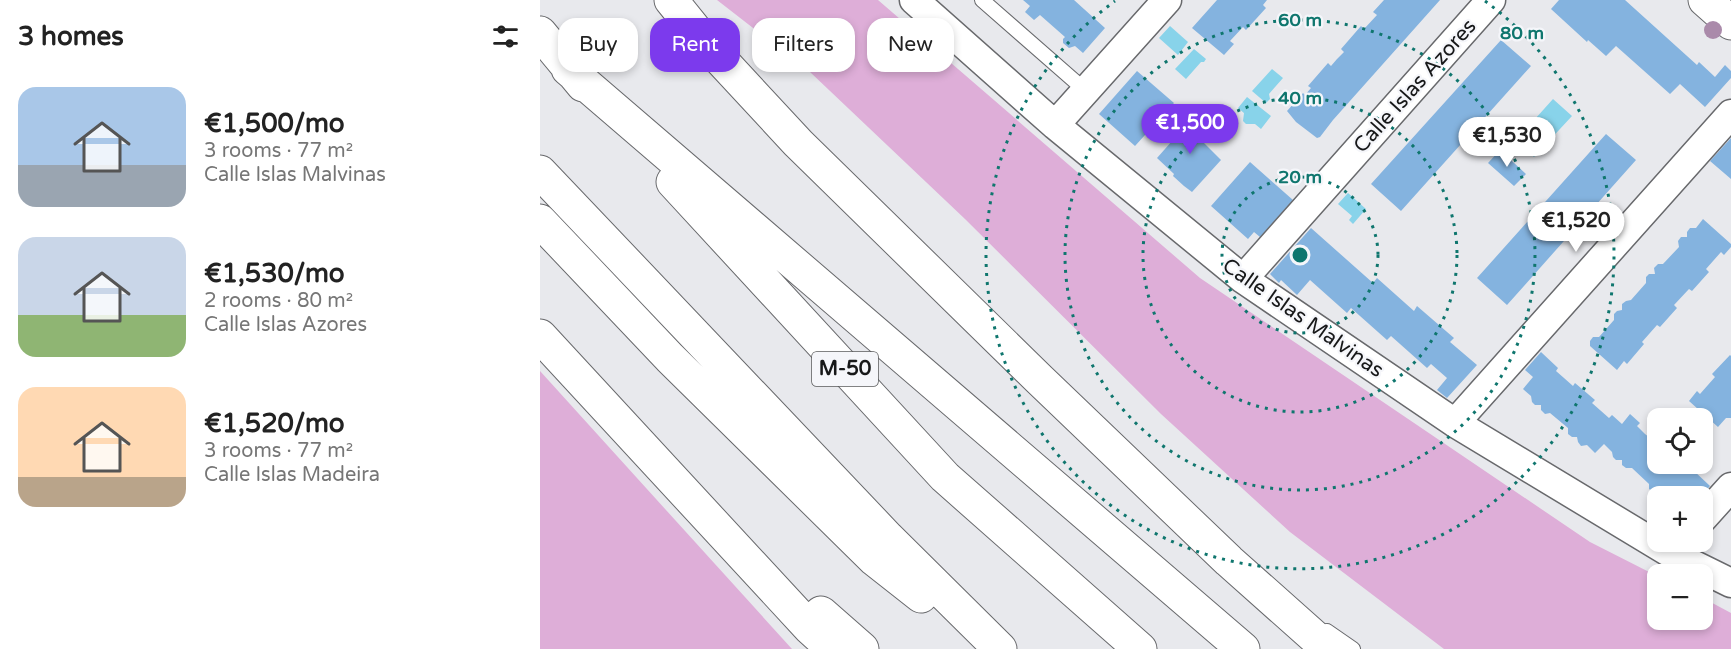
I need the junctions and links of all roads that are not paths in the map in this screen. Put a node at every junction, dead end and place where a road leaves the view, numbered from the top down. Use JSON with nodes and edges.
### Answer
{"nodes":[{"id":1,"x":671,"y":0,"type":"edge"},
{"id":2,"x":914,"y":0,"type":"edge"},
{"id":3,"x":982,"y":0,"type":"edge"},
{"id":4,"x":1167,"y":0,"type":"edge"},
{"id":5,"x":1491,"y":0,"type":"edge"},
{"id":6,"x":1705,"y":0,"type":"edge"},
{"id":7,"x":1731,"y":23,"type":"edge"},
{"id":8,"x":540,"y":33,"type":"edge"},
{"id":9,"x":558,"y":56,"type":"edge"},
{"id":10,"x":571,"y":72,"type":"edge"},
{"id":11,"x":571,"y":72,"type":"edge"},
{"id":12,"x":1086,"y":91,"type":"junction"},
{"id":13,"x":1731,"y":114,"type":"edge"},
{"id":14,"x":1055,"y":125,"type":"junction"},
{"id":15,"x":540,"y":172,"type":"edge"},
{"id":16,"x":540,"y":221,"type":"edge"},
{"id":17,"x":1243,"y":279,"type":"junction"},
{"id":18,"x":540,"y":336,"type":"edge"},
{"id":19,"x":1455,"y":423,"type":"junction"},
{"id":20,"x":659,"y":463,"type":"junction"},
{"id":21,"x":1731,"y":487,"type":"edge"},
{"id":22,"x":1713,"y":507,"type":"edge"},
{"id":23,"x":1647,"y":531,"type":"edge"},
{"id":24,"x":1683,"y":552,"type":"edge"},
{"id":25,"x":1229,"y":561,"type":"junction"},
{"id":26,"x":1731,"y":583,"type":"edge"},
{"id":27,"x":833,"y":649,"type":"edge"},
{"id":28,"x":862,"y":649,"type":"edge"},
{"id":29,"x":986,"y":649,"type":"edge"},
{"id":30,"x":1000,"y":649,"type":"edge"},
{"id":31,"x":1140,"y":649,"type":"edge"},
{"id":32,"x":1243,"y":649,"type":"edge"},
{"id":33,"x":1328,"y":649,"type":"edge"},
{"id":34,"x":1353,"y":649,"type":"edge"}],
"edges":[{"from":1,"to":25,"type":"main road"},
{"from":2,"to":14,"type":"street","name":"Calle Islas Malvinas"},
{"from":3,"to":12,"type":"lane"},
{"from":4,"to":12,"type":"street"},
{"from":5,"to":17,"type":"street","name":"Calle Islas Azores"},
{"from":6,"to":7,"type":"main road"},
{"from":8,"to":9,"type":"main road","number":"M-50"},
{"from":10,"to":31,"type":"main road","number":"M-50"},
{"from":11,"to":32,"type":"main road"},
{"from":12,"to":14,"type":"street"},
{"from":13,"to":19,"type":"street"},
{"from":14,"to":17,"type":"street","name":"Calle Islas Malvinas"},
{"from":15,"to":30,"type":"main road"},
{"from":16,"to":29,"type":"main road"},
{"from":17,"to":19,"type":"street","name":"Calle Islas Malvinas"},
{"from":18,"to":20,"type":"main road"},
{"from":19,"to":23,"type":"street","name":"Calle Islas Malvinas"},
{"from":20,"to":27,"type":"main road"},
{"from":20,"to":28,"type":"main road"},
{"from":21,"to":22,"type":"street"},
{"from":24,"to":26,"type":"street","name":"Calle Islas Malvinas"},
{"from":25,"to":33,"type":"main road"},
{"from":25,"to":34,"type":"lane"}]}
